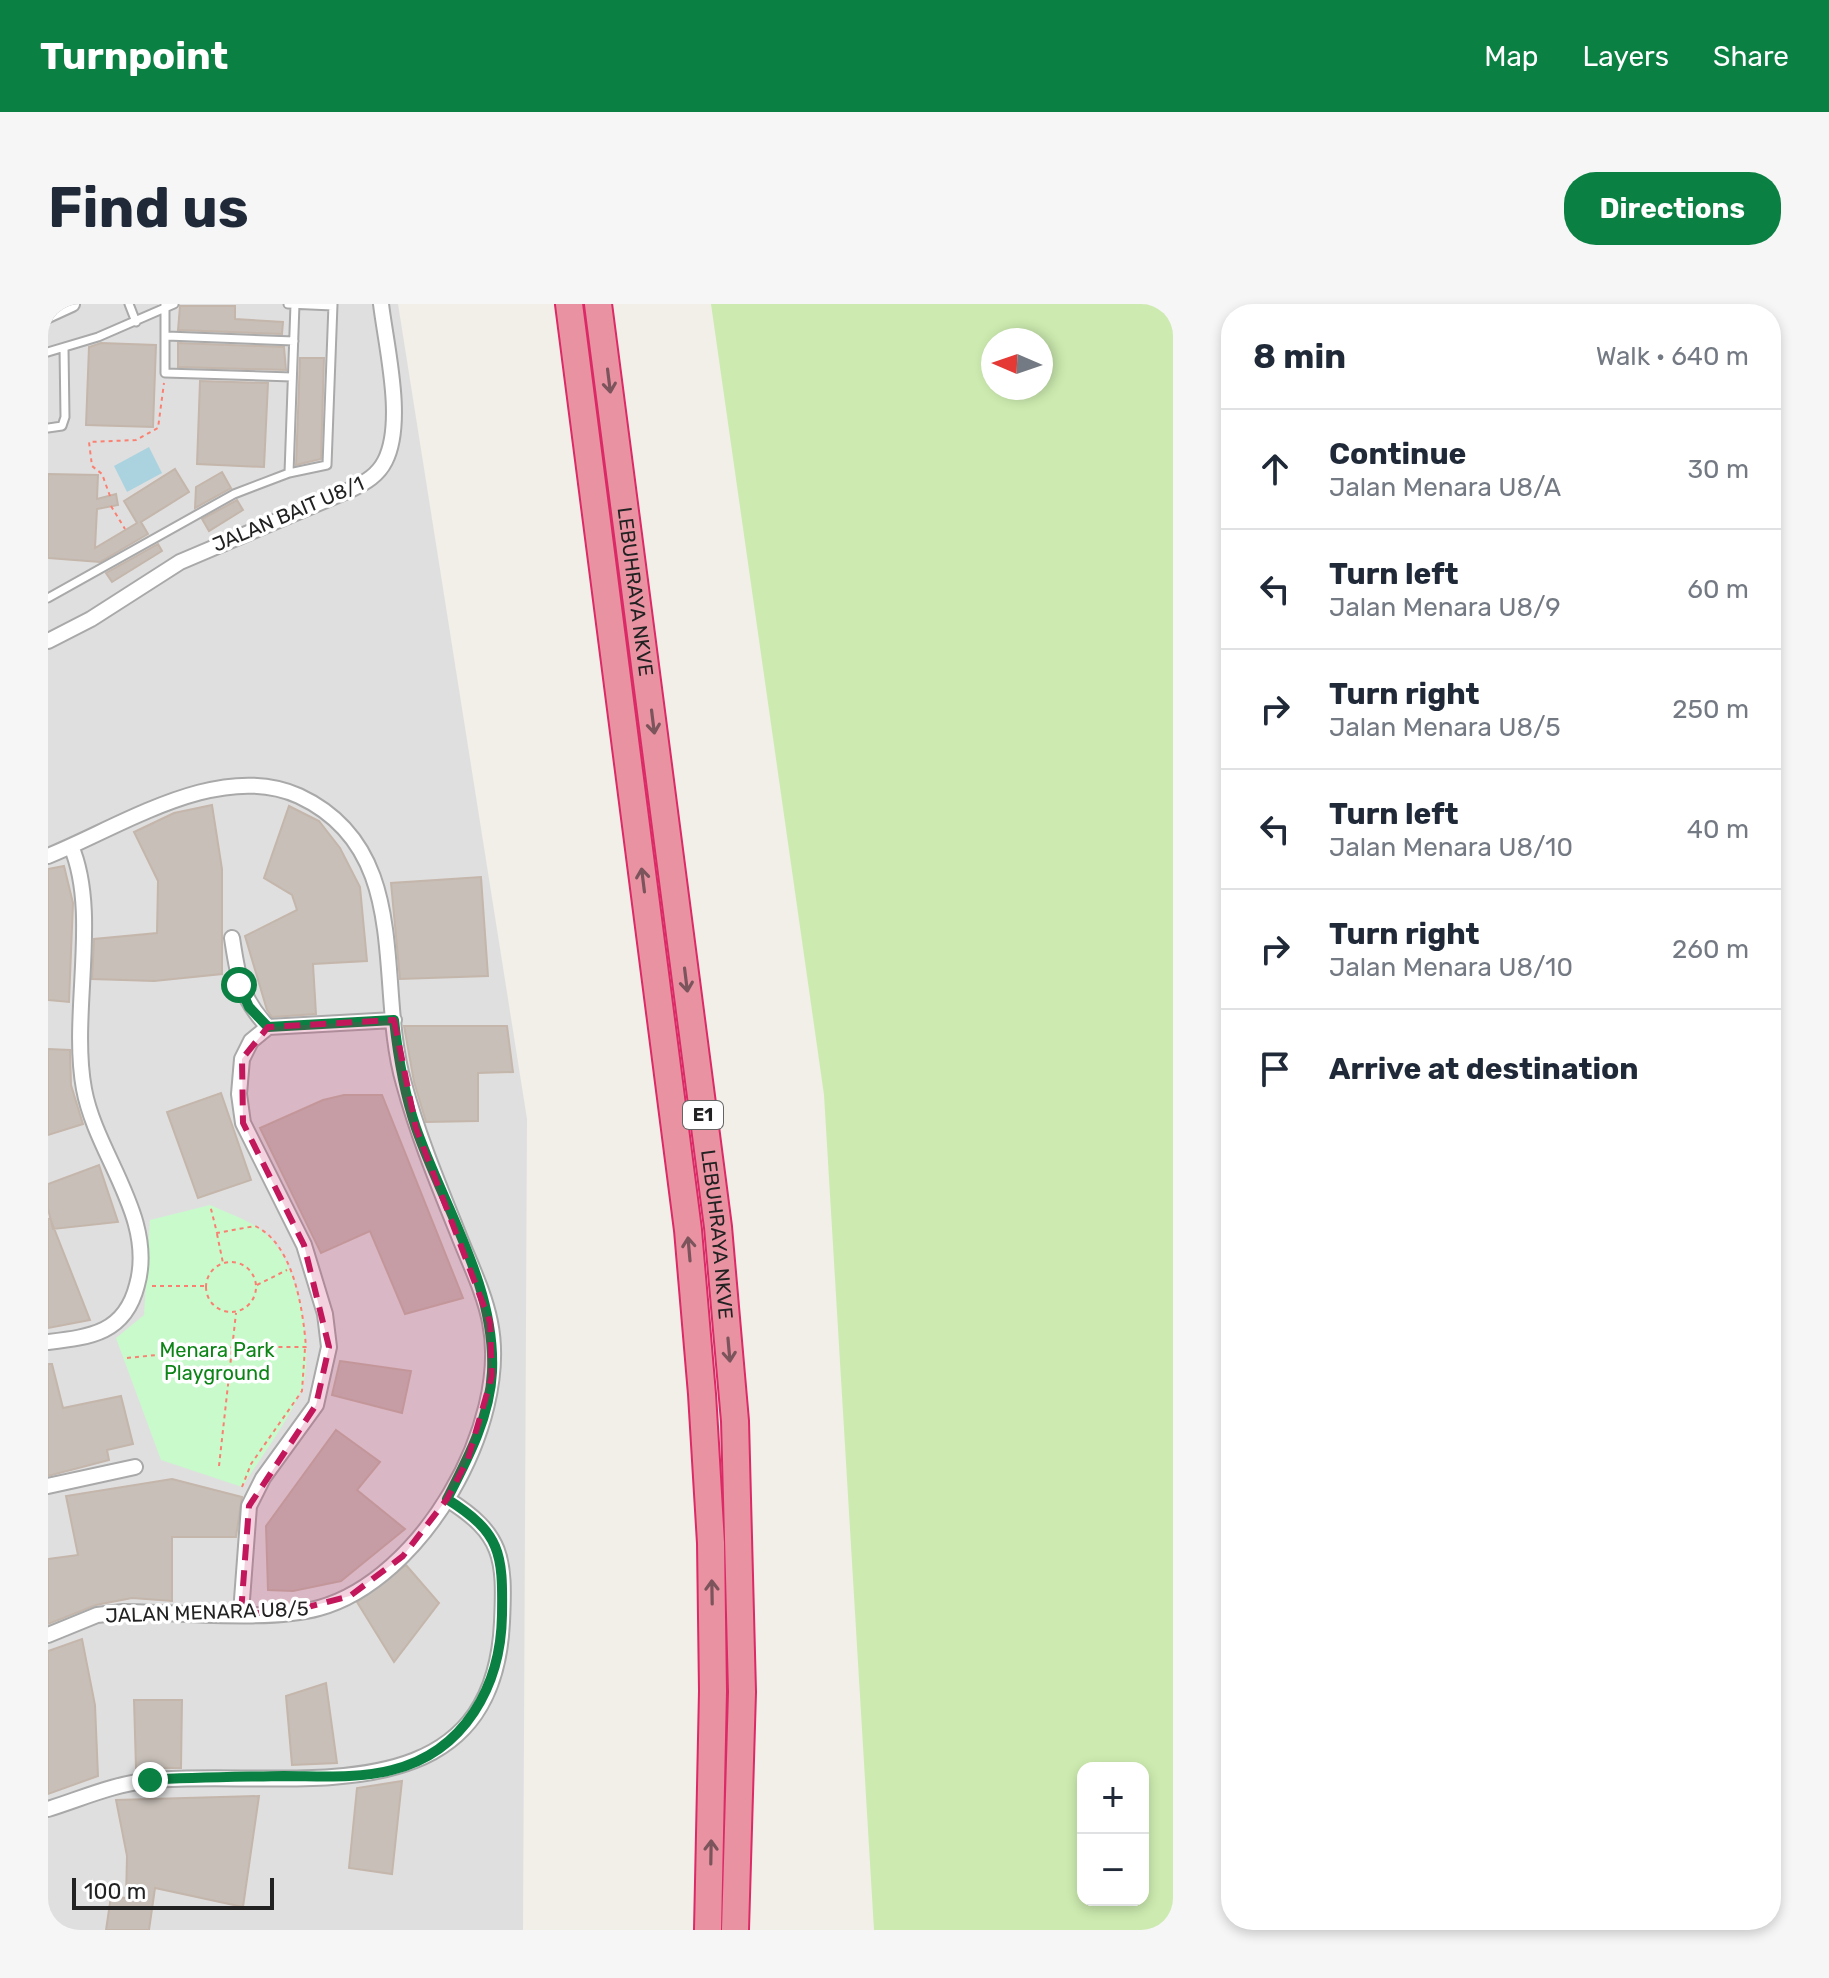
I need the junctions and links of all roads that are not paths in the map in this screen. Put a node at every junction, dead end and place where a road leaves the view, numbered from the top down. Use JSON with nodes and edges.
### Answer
{"nodes":[{"id":1,"x":72,"y":304,"type":"edge"},
{"id":2,"x":129,"y":304,"type":"edge"},
{"id":3,"x":288,"y":304,"type":"edge"},
{"id":4,"x":295,"y":304,"type":"edge"},
{"id":5,"x":381,"y":304,"type":"edge"},
{"id":6,"x":569,"y":304,"type":"edge"},
{"id":7,"x":598,"y":304,"type":"edge"},
{"id":8,"x":333,"y":305,"type":"edge"},
{"id":9,"x":169,"y":306,"type":"edge"},
{"id":10,"x":48,"y":315,"type":"edge"},
{"id":11,"x":136,"y":322,"type":"junction"},
{"id":12,"x":167,"y":336,"type":"junction"},
{"id":13,"x":294,"y":341,"type":"junction"},
{"id":14,"x":64,"y":348,"type":"junction"},
{"id":15,"x":48,"y":352,"type":"edge"},
{"id":16,"x":292,"y":377,"type":"junction"},
{"id":17,"x":48,"y":428,"type":"edge"},
{"id":18,"x":289,"y":473,"type":"junction"},
{"id":19,"x":48,"y":598,"type":"edge"},
{"id":20,"x":48,"y":641,"type":"edge"},
{"id":21,"x":71,"y":846,"type":"junction"},
{"id":22,"x":48,"y":856,"type":"edge"},
{"id":23,"x":232,"y":938,"type":"dead end"},
{"id":24,"x":394,"y":1020,"type":"junction"},
{"id":25,"x":268,"y":1027,"type":"junction"},
{"id":26,"x":48,"y":1342,"type":"edge"},
{"id":27,"x":135,"y":1467,"type":"dead end"},
{"id":28,"x":48,"y":1486,"type":"edge"},
{"id":29,"x":447,"y":1499,"type":"junction"},
{"id":30,"x":241,"y":1613,"type":"junction"},
{"id":31,"x":48,"y":1635,"type":"edge"},
{"id":32,"x":48,"y":1809,"type":"edge"},
{"id":33,"x":708,"y":1930,"type":"edge"},
{"id":34,"x":735,"y":1930,"type":"edge"}],
"edges":[{"from":1,"to":10,"type":"street"},
{"from":2,"to":11,"type":"lane"},
{"from":3,"to":4,"type":"lane"},
{"from":4,"to":8,"type":"lane"},
{"from":4,"to":13,"type":"lane"},
{"from":5,"to":20,"type":"street","name":"JALAN BAIT U8/1"},
{"from":33,"to":6,"type":"highway","name":"LEBUHRAYA NKVE","number":"E1","one_way":true},
{"from":7,"to":34,"type":"highway","name":"LEBUHRAYA NKVE","number":"E1","one_way":true},
{"from":8,"to":18,"type":"lane"},
{"from":9,"to":11,"type":"lane"},
{"from":9,"to":12,"type":"lane"},
{"from":11,"to":14,"type":"lane"},
{"from":12,"to":13,"type":"lane"},
{"from":12,"to":16,"type":"lane"},
{"from":13,"to":16,"type":"lane"},
{"from":14,"to":15,"type":"lane"},
{"from":14,"to":17,"type":"lane"},
{"from":16,"to":18,"type":"lane"},
{"from":18,"to":19,"type":"lane"},
{"from":21,"to":22,"type":"street","name":"JALAN MENARA U8/5"},
{"from":21,"to":24,"type":"street","name":"JALAN MENARA U8/5"},
{"from":21,"to":26,"type":"street"},
{"from":23,"to":25,"type":"street"},
{"from":24,"to":25,"type":"street"},
{"from":24,"to":29,"type":"street","name":"JALAN MENARA U8/5"},
{"from":25,"to":30,"type":"street"},
{"from":27,"to":28,"type":"street"},
{"from":29,"to":30,"type":"street","name":"JALAN MENARA U8/5"},
{"from":29,"to":32,"type":"street"},
{"from":30,"to":31,"type":"street","name":"JALAN MENARA U8/5"}]}
